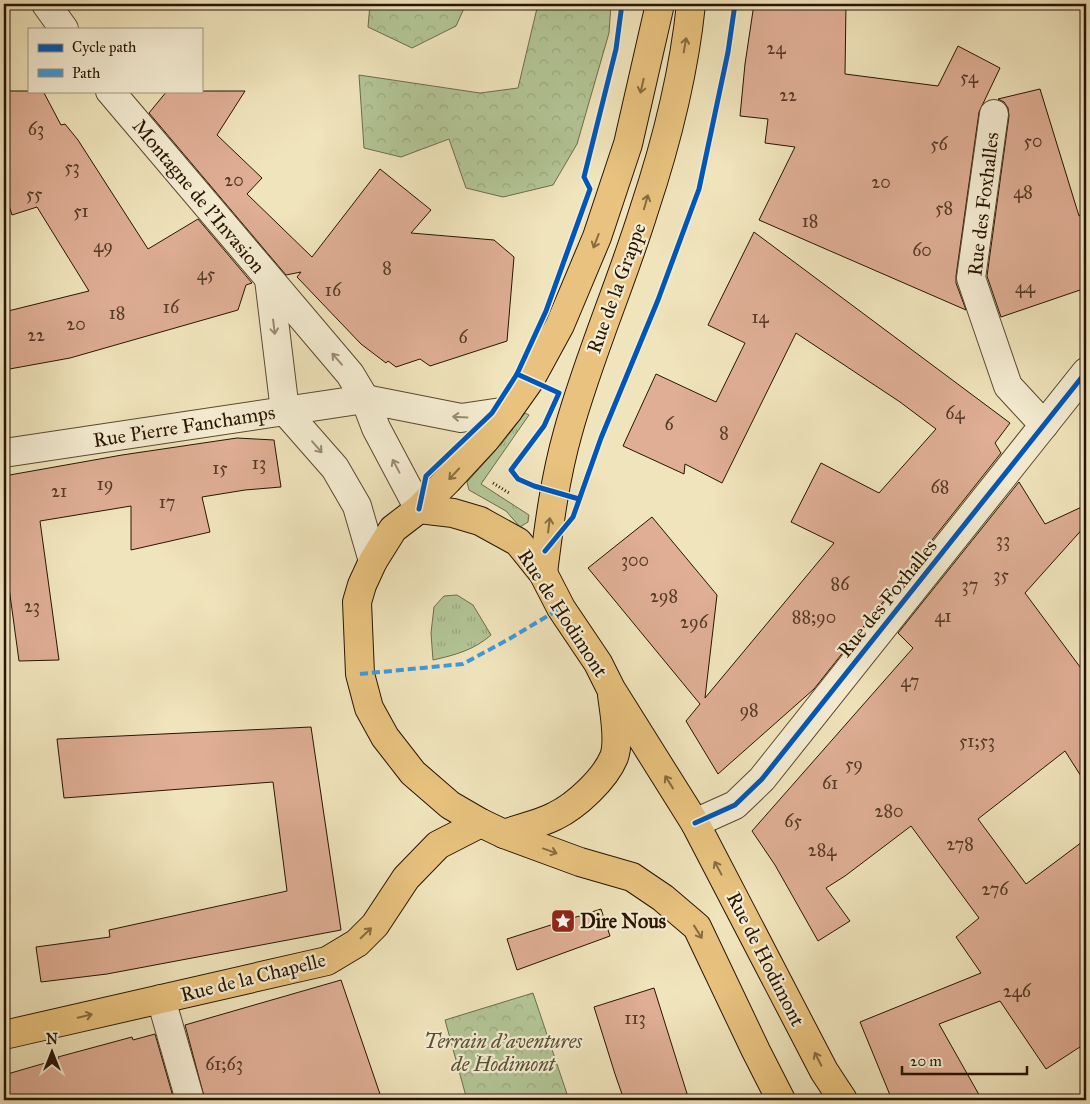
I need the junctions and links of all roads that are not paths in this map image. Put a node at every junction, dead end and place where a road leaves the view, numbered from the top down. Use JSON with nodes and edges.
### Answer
{"nodes":[{"id":1,"x":46,"y":4,"type":"edge"},
{"id":2,"x":660,"y":4,"type":"edge"},
{"id":3,"x":691,"y":4,"type":"edge"},
{"id":4,"x":63,"y":28,"type":"edge"},
{"id":5,"x":111,"y":92,"type":"edge"},
{"id":6,"x":994,"y":114,"type":"dead end"},
{"id":7,"x":269,"y":279,"type":"junction"},
{"id":8,"x":1086,"y":372,"type":"edge"},
{"id":9,"x":365,"y":399,"type":"junction"},
{"id":10,"x":285,"y":411,"type":"junction"},
{"id":11,"x":508,"y":411,"type":"junction"},
{"id":12,"x":1044,"y":425,"type":"junction"},
{"id":13,"x":4,"y":453,"type":"edge"},
{"id":14,"x":419,"y":509,"type":"junction"},
{"id":15,"x":373,"y":561,"type":"junction"},
{"id":16,"x":543,"y":573,"type":"junction"},
{"id":17,"x":611,"y":689,"type":"junction"},
{"id":18,"x":695,"y":823,"type":"junction"},
{"id":19,"x":492,"y":829,"type":"junction"},
{"id":20,"x":161,"y":999,"type":"junction"},
{"id":21,"x":4,"y":1035,"type":"edge"},
{"id":22,"x":190,"y":1100,"type":"edge"},
{"id":23,"x":781,"y":1100,"type":"edge"},
{"id":24,"x":843,"y":1100,"type":"edge"}],
"edges":[{"from":1,"to":4,"type":"street"},
{"from":2,"to":11,"type":"main road","name":"Rue de la Grappe","one_way":true},
{"from":16,"to":3,"type":"main road","name":"Rue de la Grappe","one_way":true},
{"from":5,"to":7,"type":"street","name":"Montagne de l'Invasion"},
{"from":6,"to":12,"type":"street","name":"Rue des Foxhalles"},
{"from":9,"to":7,"type":"street","name":"Montagne de l'Invasion","one_way":true},
{"from":7,"to":10,"type":"street","name":"Montagne de l'Invasion","one_way":true},
{"from":8,"to":12,"type":"street","name":"Rue des Foxhalles"},
{"from":9,"to":10,"type":"street","name":"Rue Pierre Fanchamps"},
{"from":11,"to":9,"type":"street","one_way":true},
{"from":14,"to":9,"type":"street","name":"Montagne de l'Invasion","one_way":true},
{"from":10,"to":13,"type":"street","name":"Rue Pierre Fanchamps"},
{"from":10,"to":15,"type":"street","one_way":true},
{"from":11,"to":14,"type":"main road","name":"Rue de la Grappe","one_way":true},
{"from":12,"to":18,"type":"street","name":"Rue des Foxhalles"},
{"from":14,"to":15,"type":"main road"},
{"from":14,"to":16,"type":"main road","name":"Rue de Hodimont"},
{"from":15,"to":19,"type":"main road"},
{"from":16,"to":17,"type":"main road","name":"Rue de Hodimont"},
{"from":18,"to":17,"type":"main road","name":"Rue de Hodimont","one_way":true},
{"from":17,"to":19,"type":"main road","name":"Rue de Hodimont"},
{"from":24,"to":18,"type":"main road","name":"Rue de Hodimont","one_way":true},
{"from":20,"to":19,"type":"main road","name":"Rue de la Chapelle","one_way":true},
{"from":19,"to":23,"type":"main road","one_way":true},
{"from":21,"to":20,"type":"main road","name":"Rue de la Chapelle","one_way":true},
{"from":20,"to":22,"type":"street"}]}
